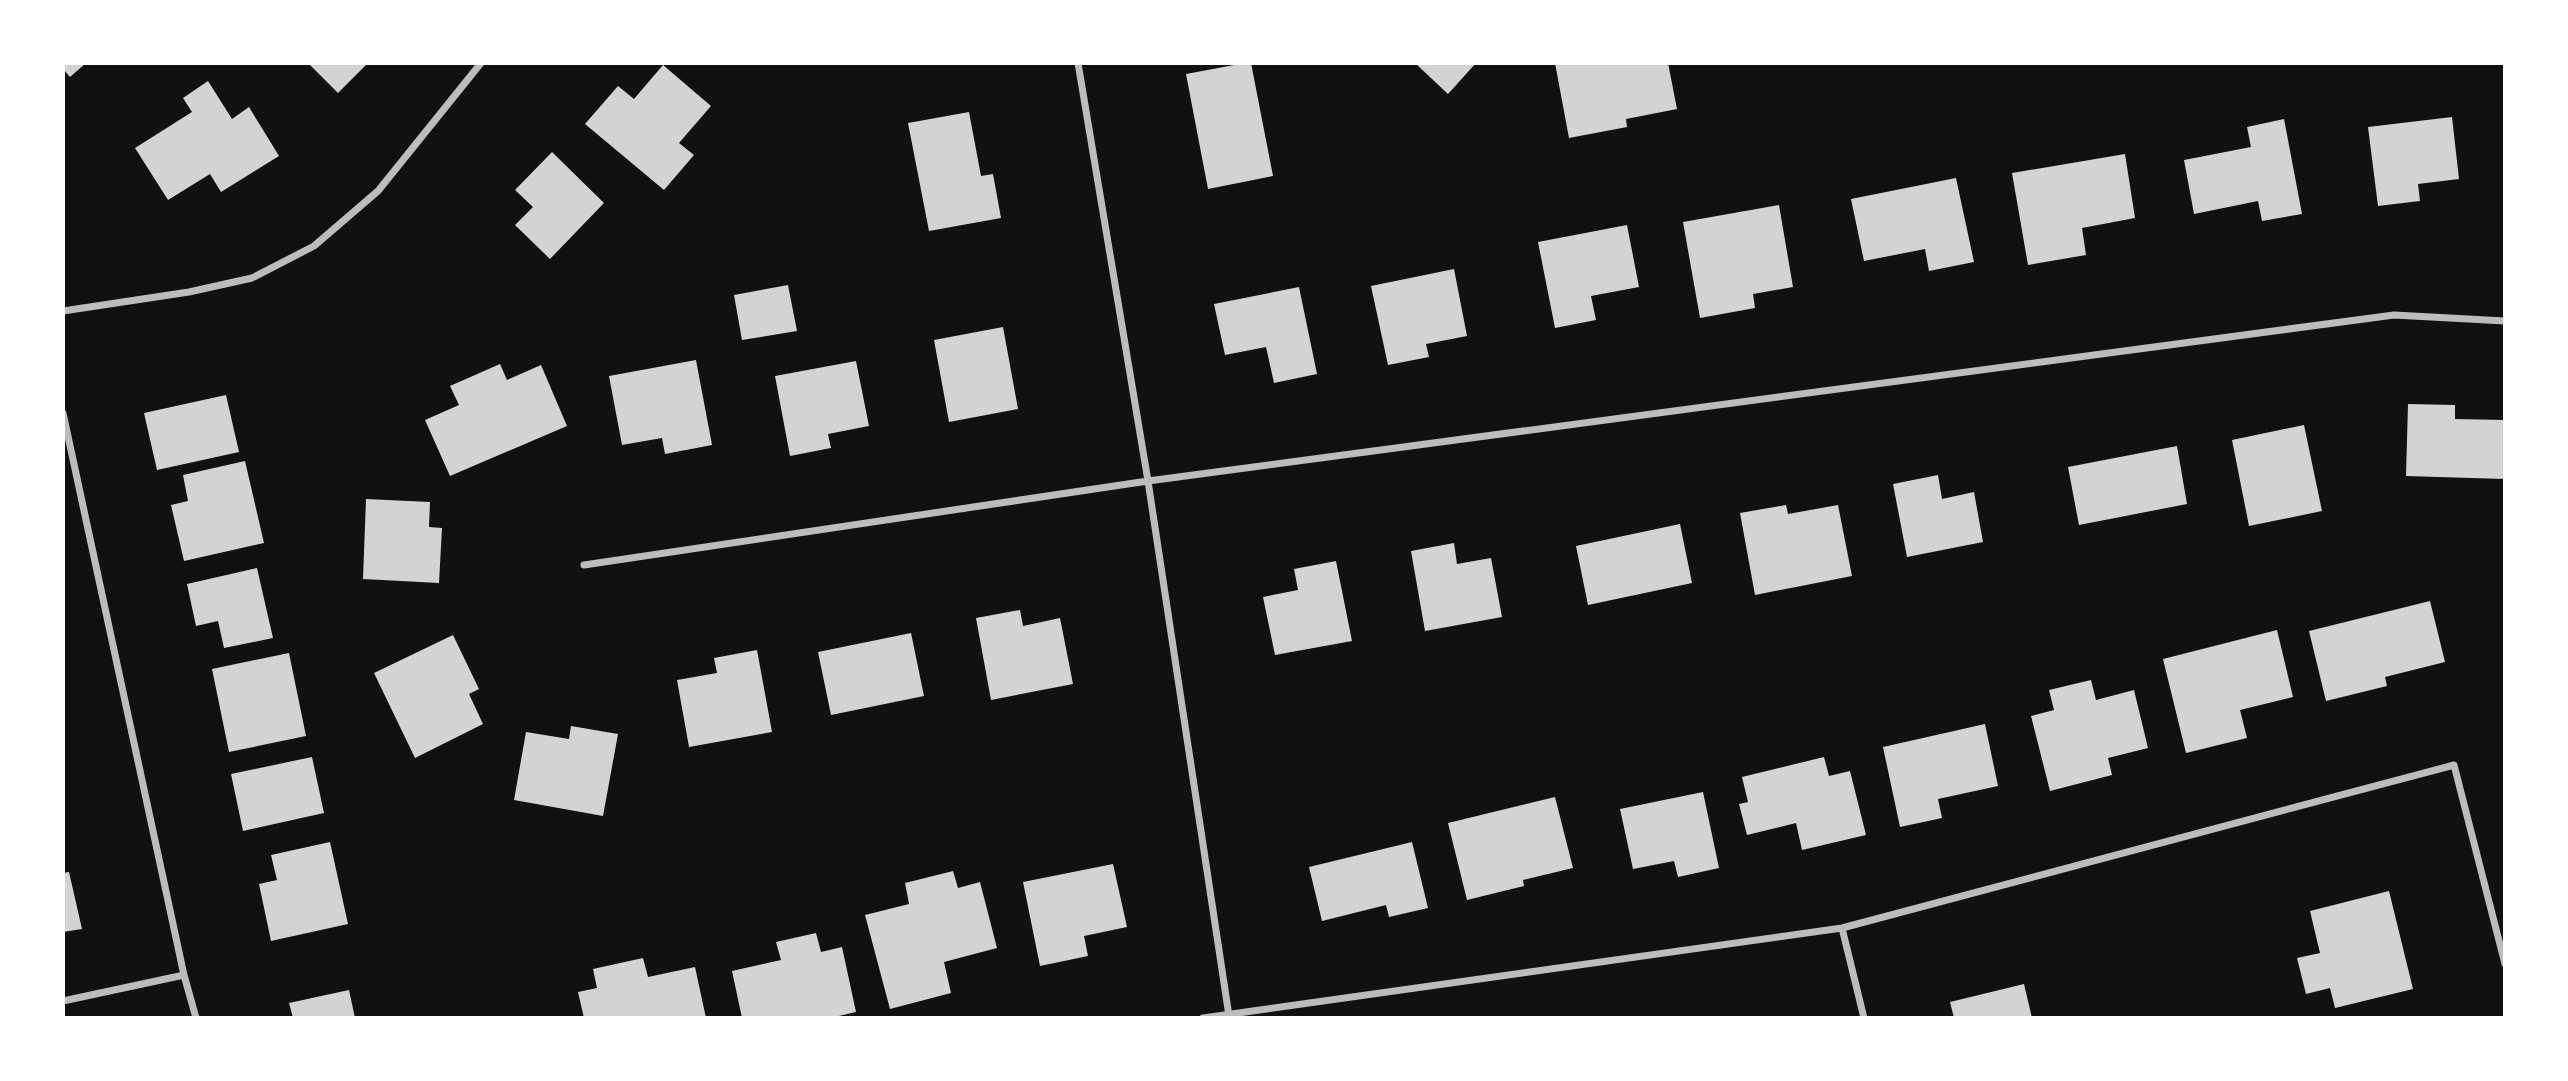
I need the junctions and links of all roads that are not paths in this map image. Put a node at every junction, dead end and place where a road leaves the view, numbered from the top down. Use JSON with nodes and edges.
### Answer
{"nodes":[{"id":1,"x":481,"y":63,"type":"edge"},
{"id":2,"x":1078,"y":63,"type":"edge"},
{"id":3,"x":63,"y":311,"type":"edge"},
{"id":4,"x":2505,"y":321,"type":"edge"},
{"id":5,"x":63,"y":413,"type":"edge"},
{"id":6,"x":1148,"y":481,"type":"junction"},
{"id":7,"x":584,"y":565,"type":"dead end"},
{"id":8,"x":1842,"y":928,"type":"junction"},
{"id":9,"x":2505,"y":964,"type":"edge"},
{"id":10,"x":184,"y":975,"type":"junction"},
{"id":11,"x":63,"y":1001,"type":"edge"},
{"id":12,"x":1229,"y":1016,"type":"edge"},
{"id":13,"x":196,"y":1018,"type":"edge"},
{"id":14,"x":1203,"y":1018,"type":"edge"},
{"id":15,"x":1864,"y":1018,"type":"edge"}],
"edges":[{"from":1,"to":3,"type":"street"},
{"from":2,"to":6,"type":"street"},
{"from":4,"to":6,"type":"street"},
{"from":5,"to":10,"type":"street"},
{"from":6,"to":7,"type":"street"},
{"from":6,"to":12,"type":"street"},
{"from":8,"to":9,"type":"street"},
{"from":8,"to":12,"type":"street"},
{"from":8,"to":15,"type":"street"},
{"from":10,"to":11,"type":"street"},
{"from":10,"to":13,"type":"street"},
{"from":12,"to":14,"type":"street"}]}
